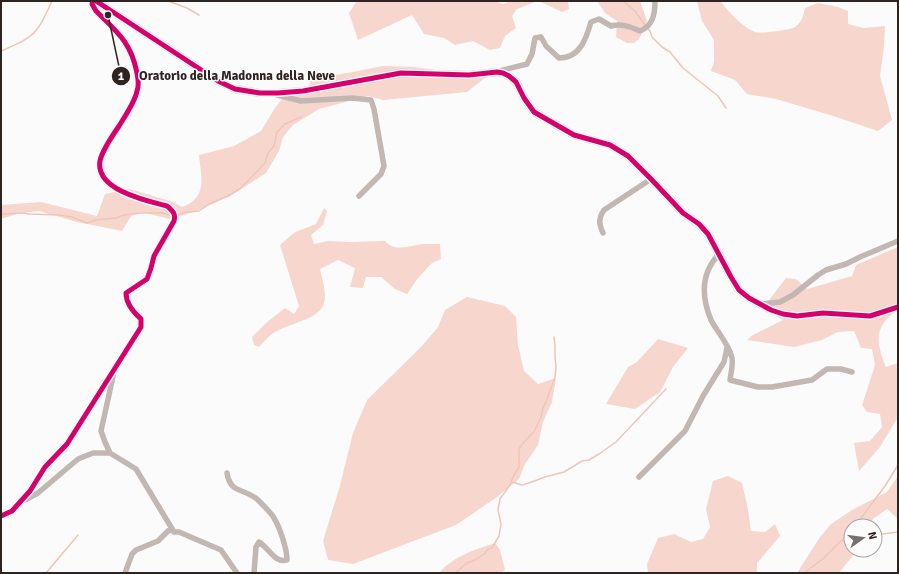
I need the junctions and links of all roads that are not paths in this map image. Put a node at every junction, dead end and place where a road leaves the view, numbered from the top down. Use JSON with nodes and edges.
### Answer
{"nodes":[{"id":1,"x":95,"y":1,"type":"edge"},
{"id":2,"x":655,"y":1,"type":"edge"},
{"id":3,"x":497,"y":72,"type":"junction"},
{"id":4,"x":267,"y":93,"type":"junction"},
{"id":5,"x":651,"y":179,"type":"junction"},
{"id":6,"x":359,"y":196,"type":"dead end"},
{"id":7,"x":603,"y":233,"type":"dead end"},
{"id":8,"x":898,"y":241,"type":"edge"},
{"id":9,"x":719,"y":254,"type":"junction"},
{"id":10,"x":759,"y":304,"type":"junction"},
{"id":11,"x":898,"y":307,"type":"edge"},
{"id":12,"x":727,"y":348,"type":"junction"},
{"id":13,"x":115,"y":368,"type":"junction"},
{"id":14,"x":852,"y":372,"type":"dead end"},
{"id":15,"x":110,"y":453,"type":"junction"},
{"id":16,"x":227,"y":473,"type":"dead end"},
{"id":17,"x":639,"y":477,"type":"dead end"},
{"id":18,"x":20,"y":503,"type":"junction"},
{"id":19,"x":1,"y":516,"type":"edge"},
{"id":20,"x":172,"y":528,"type":"junction"},
{"id":21,"x":236,"y":572,"type":"edge"},
{"id":22,"x":125,"y":573,"type":"edge"},
{"id":23,"x":254,"y":573,"type":"edge"}],
"edges":[{"from":1,"to":4,"type":"street"},
{"from":1,"to":13,"type":"street"},
{"from":2,"to":3,"type":"street"},
{"from":3,"to":4,"type":"street"},
{"from":3,"to":5,"type":"street"},
{"from":4,"to":6,"type":"street"},
{"from":5,"to":7,"type":"street"},
{"from":5,"to":9,"type":"street"},
{"from":8,"to":10,"type":"street"},
{"from":9,"to":10,"type":"street"},
{"from":9,"to":12,"type":"street"},
{"from":10,"to":11,"type":"street"},
{"from":12,"to":14,"type":"street"},
{"from":12,"to":17,"type":"street"},
{"from":13,"to":15,"type":"street"},
{"from":13,"to":18,"type":"street"},
{"from":15,"to":18,"type":"street"},
{"from":15,"to":20,"type":"street"},
{"from":16,"to":23,"type":"street"},
{"from":18,"to":19,"type":"street"},
{"from":20,"to":21,"type":"street"},
{"from":20,"to":22,"type":"street"}]}
